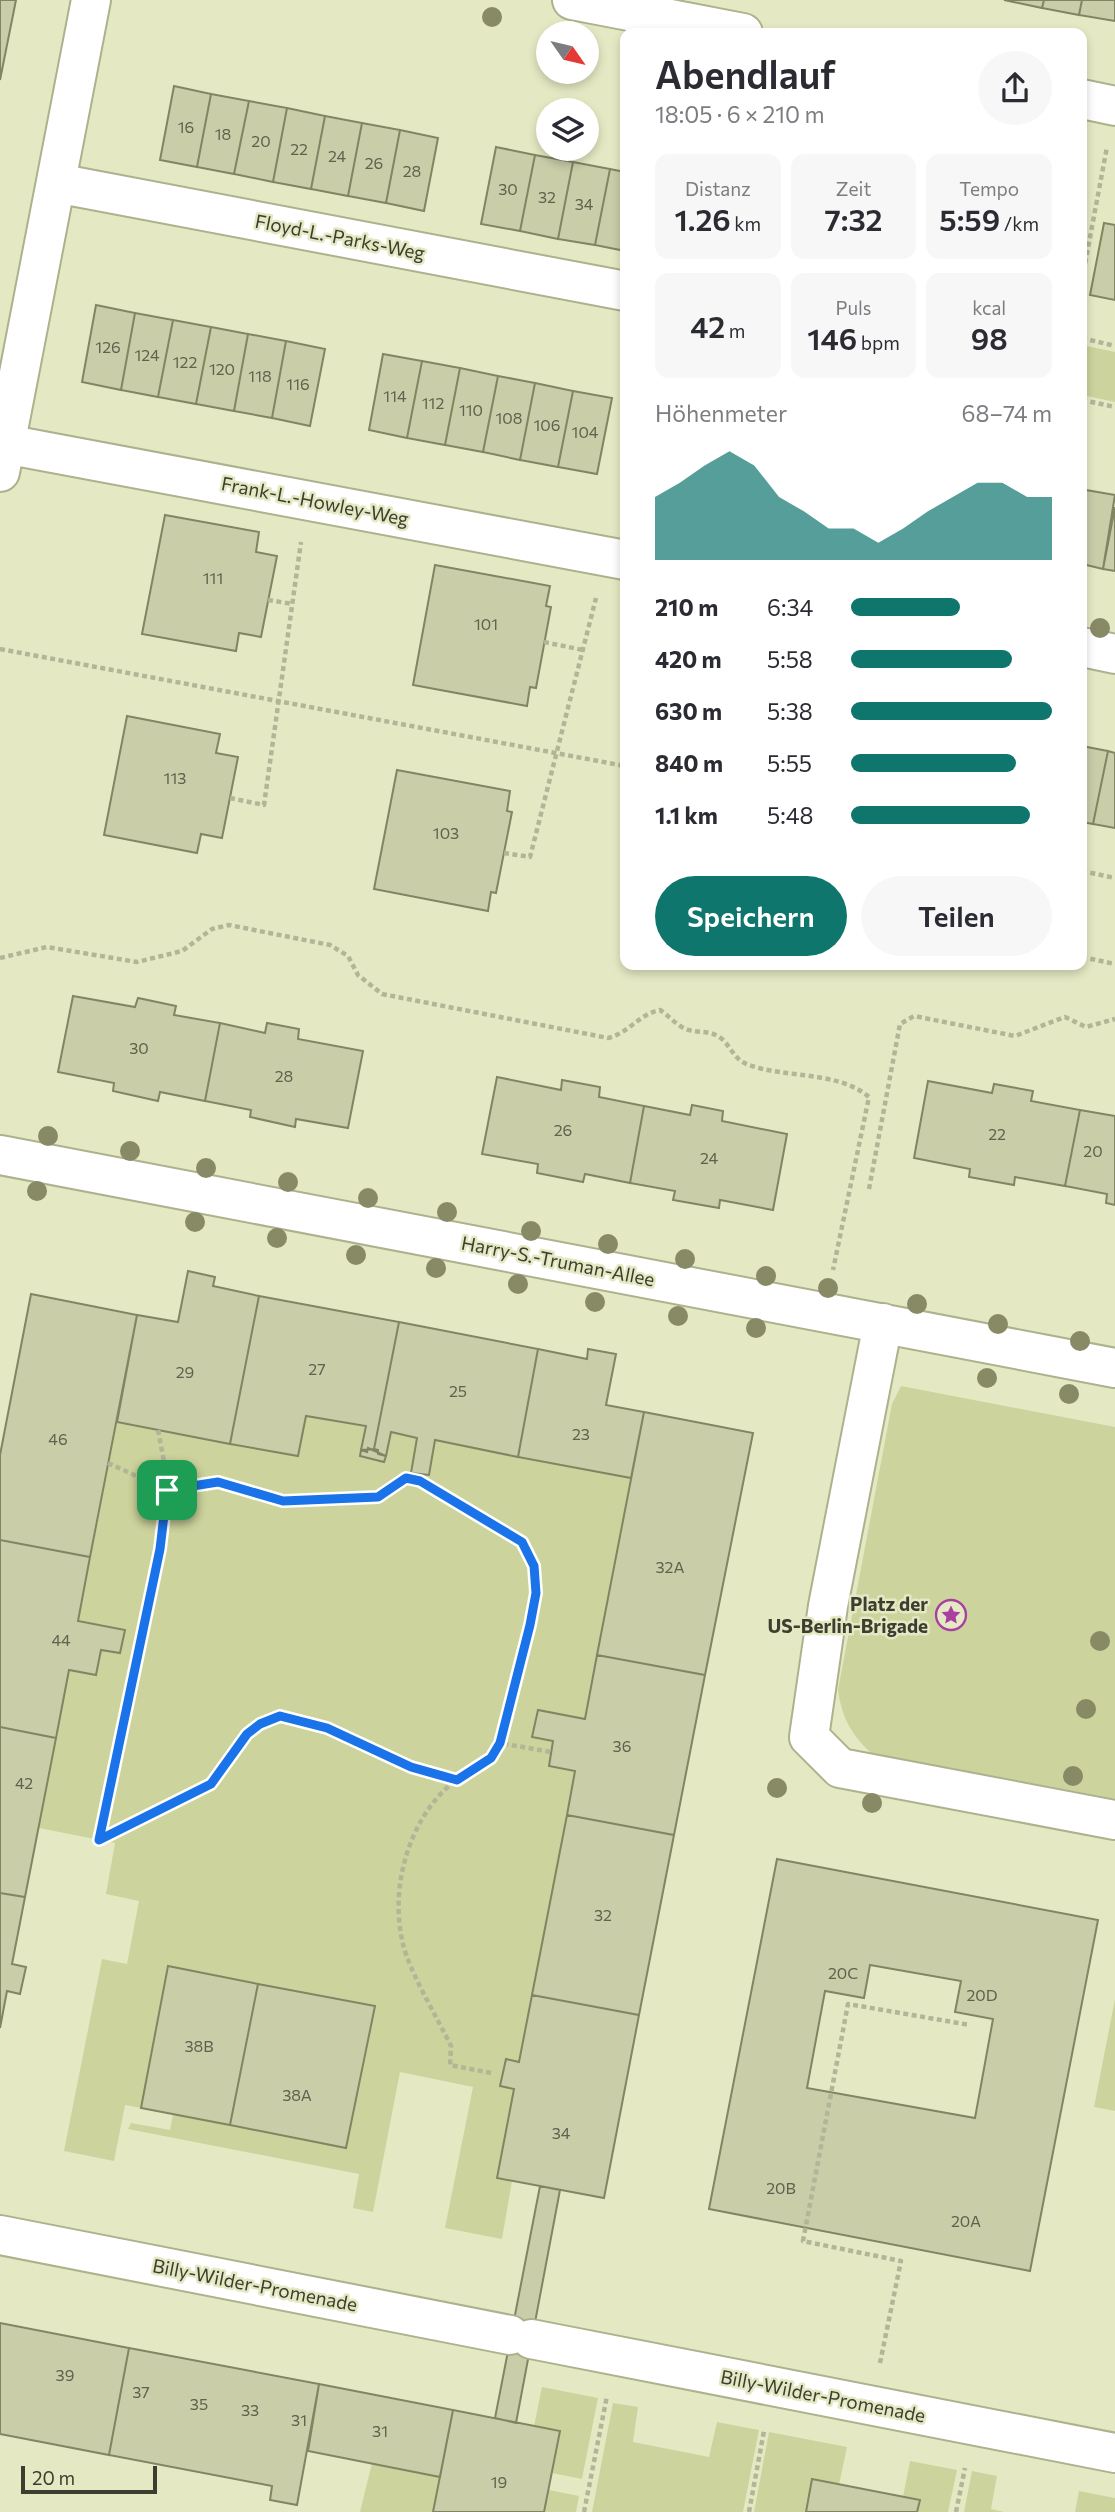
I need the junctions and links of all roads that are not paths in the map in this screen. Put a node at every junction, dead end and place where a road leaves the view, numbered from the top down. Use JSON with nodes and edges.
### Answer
{"nodes":[{"id":1,"x":92,"y":0,"type":"edge"},
{"id":2,"x":572,"y":0,"type":"edge"},
{"id":3,"x":717,"y":28,"type":"edge"},
{"id":4,"x":1087,"y":100,"type":"edge"},
{"id":5,"x":1115,"y":106,"type":"edge"},
{"id":6,"x":56,"y":183,"type":"junction"},
{"id":7,"x":620,"y":290,"type":"edge"},
{"id":8,"x":3,"y":458,"type":"edge"},
{"id":9,"x":616,"y":558,"type":"edge"},
{"id":10,"x":1087,"y":649,"type":"edge"},
{"id":11,"x":1115,"y":654,"type":"edge"},
{"id":12,"x":0,"y":1155,"type":"edge"},
{"id":13,"x":883,"y":1323,"type":"junction"},
{"id":14,"x":1115,"y":1368,"type":"edge"},
{"id":15,"x":1115,"y":1820,"type":"edge"},
{"id":16,"x":0,"y":2235,"type":"edge"},
{"id":17,"x":1115,"y":2453,"type":"edge"}],
"edges":[{"from":1,"to":6,"type":"street"},
{"from":2,"to":3,"type":"street"},
{"from":4,"to":5,"type":"street"},
{"from":6,"to":7,"type":"street","name":"Floyd-L.-Parks-Weg"},
{"from":6,"to":8,"type":"street"},
{"from":8,"to":9,"type":"street","name":"Frank-L.-Howley-Weg"},
{"from":10,"to":11,"type":"street"},
{"from":12,"to":13,"type":"street","name":"Harry-S.-Truman-Allee"},
{"from":13,"to":14,"type":"street","name":"Harry-S.-Truman-Allee"},
{"from":13,"to":15,"type":"street"},
{"from":16,"to":17,"type":"street","name":"Billy-Wilder-Promenade"}]}
